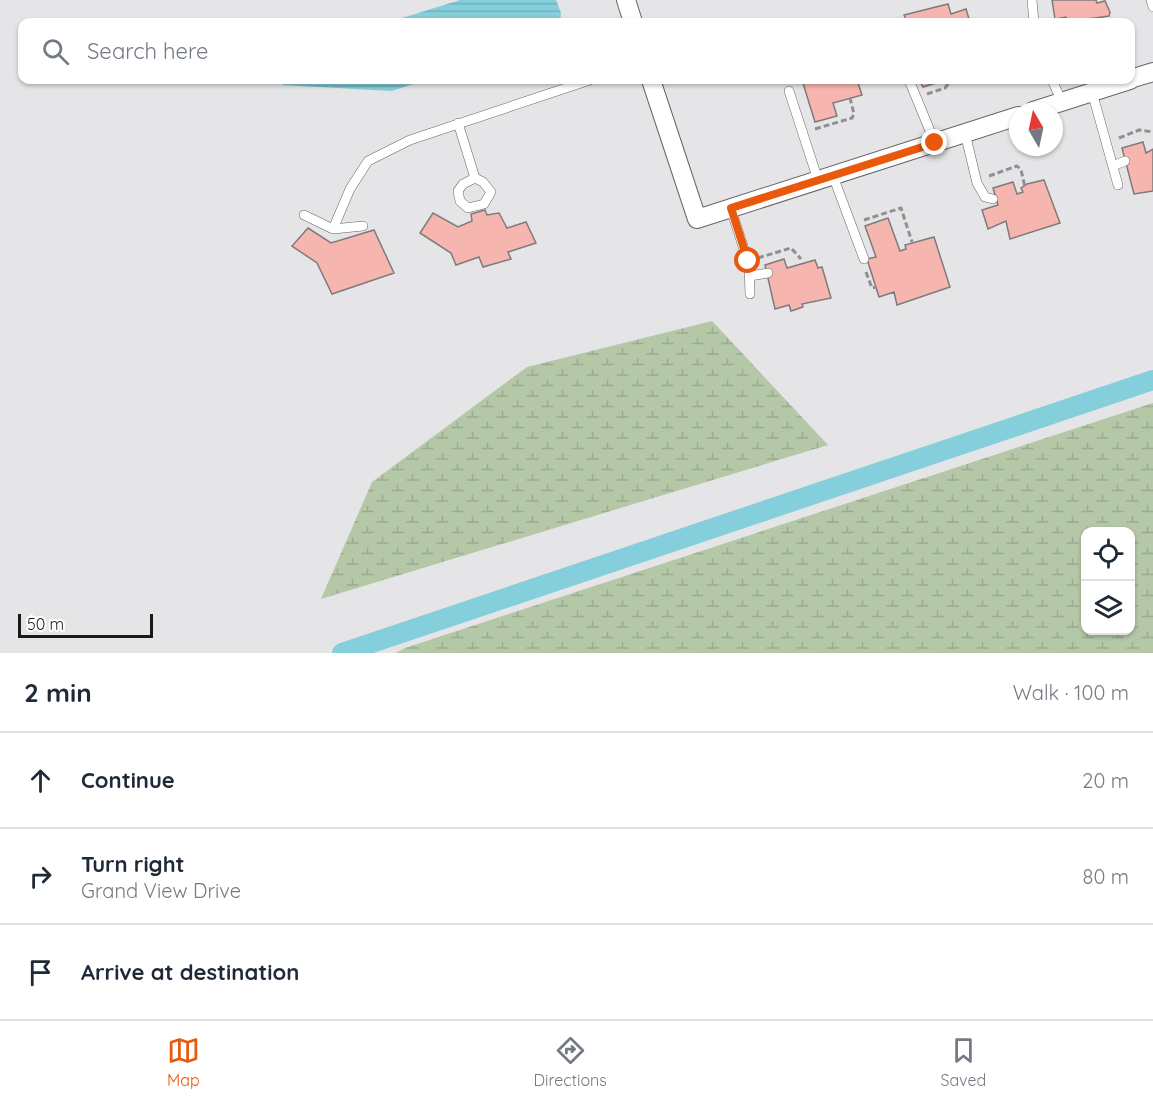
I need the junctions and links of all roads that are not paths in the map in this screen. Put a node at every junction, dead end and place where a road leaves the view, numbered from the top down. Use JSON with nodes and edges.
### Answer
{"nodes":[{"id":1,"x":626,"y":0,"type":"edge"},
{"id":2,"x":1032,"y":0,"type":"edge"},
{"id":3,"x":1150,"y":0,"type":"edge"},
{"id":4,"x":1153,"y":7,"type":"edge"},
{"id":5,"x":632,"y":18,"type":"edge"},
{"id":6,"x":1034,"y":18,"type":"edge"},
{"id":7,"x":1153,"y":72,"type":"edge"},
{"id":8,"x":1135,"y":78,"type":"edge"},
{"id":9,"x":578,"y":84,"type":"edge"},
{"id":10,"x":652,"y":84,"type":"edge"},
{"id":11,"x":911,"y":84,"type":"edge"},
{"id":12,"x":1054,"y":84,"type":"edge"},
{"id":13,"x":1117,"y":84,"type":"edge"},
{"id":14,"x":789,"y":91,"type":"dead end"},
{"id":15,"x":1092,"y":92,"type":"junction"},
{"id":16,"x":1062,"y":102,"type":"joint"},
{"id":17,"x":1009,"y":119,"type":"edge"},
{"id":18,"x":458,"y":123,"type":"junction"},
{"id":19,"x":965,"y":133,"type":"junction"},
{"id":20,"x":935,"y":143,"type":"junction"},
{"id":21,"x":1125,"y":161,"type":"dead end"},
{"id":22,"x":1113,"y":166,"type":"junction"},
{"id":23,"x":475,"y":178,"type":"dead end"},
{"id":24,"x":825,"y":178,"type":"junction"},
{"id":25,"x":1118,"y":185,"type":"dead end"},
{"id":26,"x":993,"y":199,"type":"dead end"},
{"id":27,"x":731,"y":208,"type":"junction"},
{"id":28,"x":304,"y":215,"type":"dead end"},
{"id":29,"x":363,"y":226,"type":"dead end"},
{"id":30,"x":333,"y":229,"type":"junction"},
{"id":31,"x":864,"y":259,"type":"road end"},
{"id":32,"x":768,"y":273,"type":"dead end"},
{"id":33,"x":750,"y":276,"type":"junction"},
{"id":34,"x":750,"y":294,"type":"dead end"}],
"edges":[{"from":1,"to":5,"type":"street"},
{"from":2,"to":6,"type":"lane"},
{"from":3,"to":4,"type":"lane"},
{"from":7,"to":8,"type":"street"},
{"from":9,"to":18,"type":"lane"},
{"from":10,"to":27,"type":"street"},
{"from":11,"to":20,"type":"lane"},
{"from":12,"to":16,"type":"lane"},
{"from":13,"to":15,"type":"street"},
{"from":14,"to":24,"type":"lane"},
{"from":15,"to":16,"type":"street"},
{"from":15,"to":22,"type":"lane"},
{"from":17,"to":19,"type":"street"},
{"from":18,"to":23,"type":"lane"},
{"from":18,"to":30,"type":"lane"},
{"from":19,"to":20,"type":"street"},
{"from":19,"to":26,"type":"lane"},
{"from":20,"to":24,"type":"street"},
{"from":21,"to":22,"type":"lane"},
{"from":22,"to":25,"type":"lane"},
{"from":24,"to":27,"type":"street"},
{"from":24,"to":31,"type":"lane"},
{"from":27,"to":33,"type":"lane"},
{"from":28,"to":30,"type":"lane"},
{"from":29,"to":30,"type":"lane"},
{"from":32,"to":33,"type":"lane"},
{"from":33,"to":34,"type":"lane"}]}
